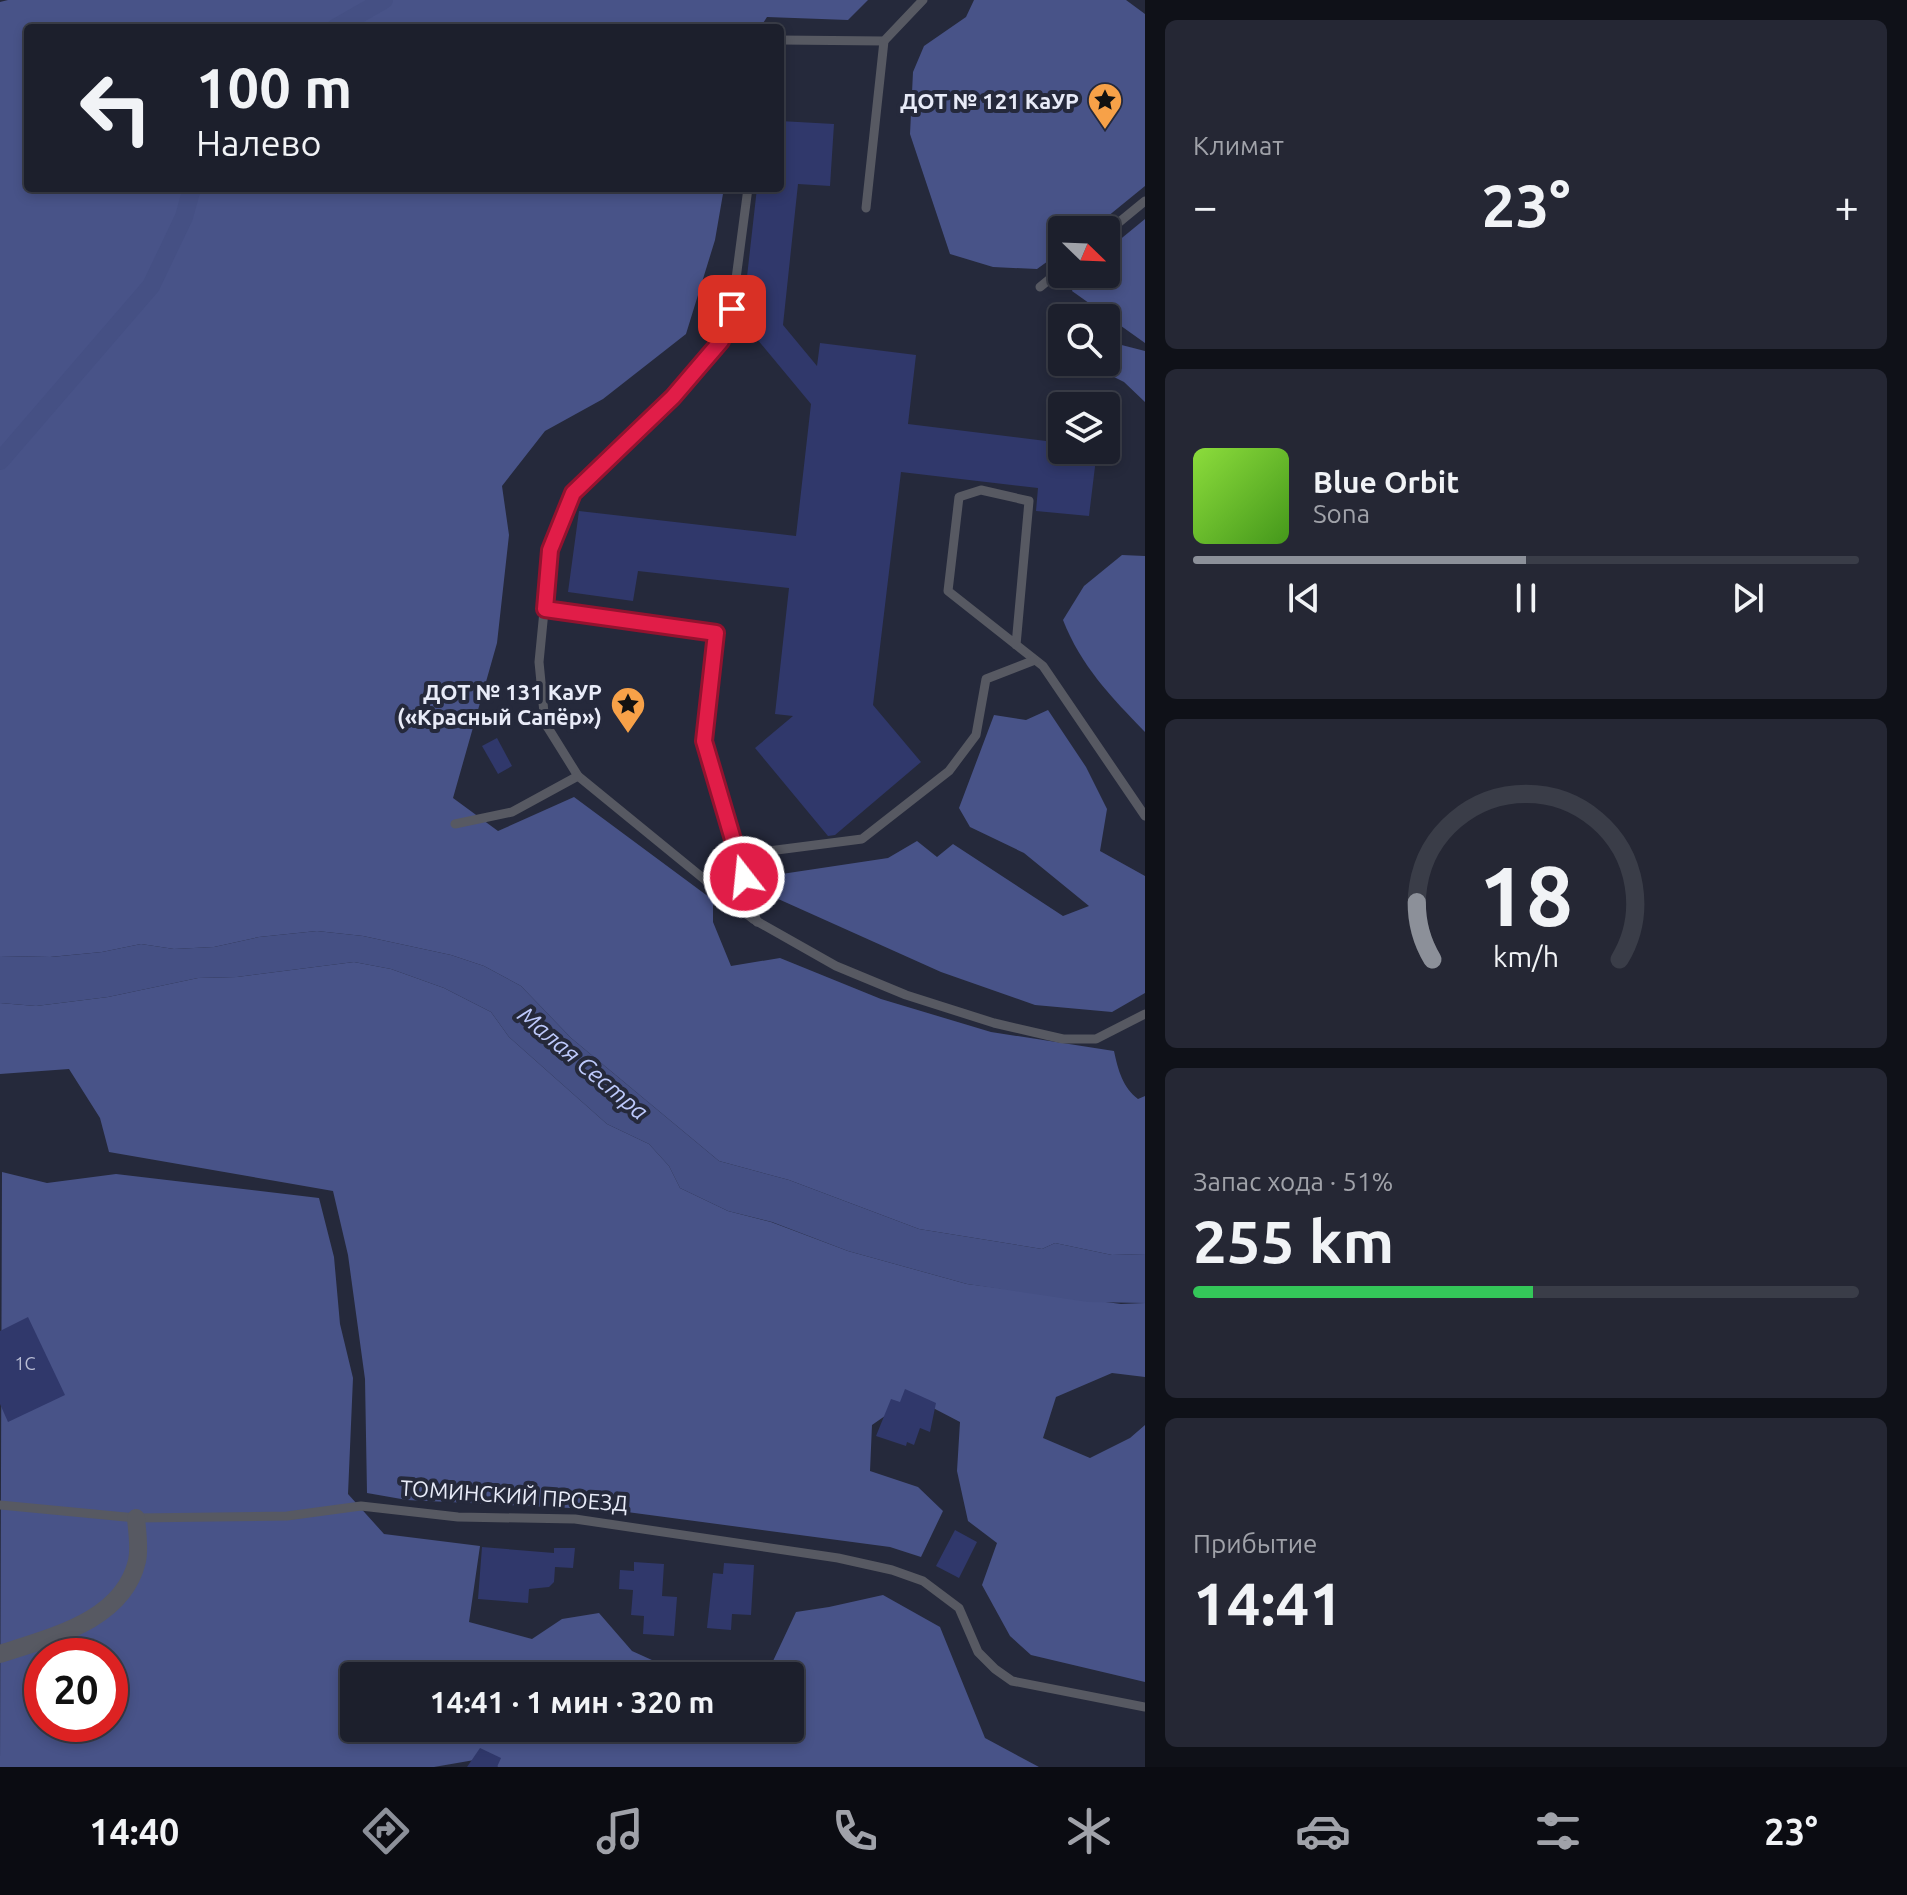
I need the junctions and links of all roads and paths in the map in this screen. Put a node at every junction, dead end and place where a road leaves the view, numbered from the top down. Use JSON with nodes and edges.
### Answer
{"nodes":[{"id":1,"x":923,"y":0,"type":"edge"},
{"id":2,"x":784,"y":40,"type":"edge"},
{"id":3,"x":884,"y":41,"type":"junction"},
{"id":4,"x":747,"y":192,"type":"edge"},
{"id":5,"x":1145,"y":201,"type":"edge"},
{"id":6,"x":866,"y":208,"type":"dead end"},
{"id":7,"x":1120,"y":222,"type":"edge"},
{"id":8,"x":1048,"y":280,"type":"edge"},
{"id":9,"x":1040,"y":287,"type":"dead end"},
{"id":10,"x":545,"y":609,"type":"junction"},
{"id":11,"x":1016,"y":645,"type":"junction"},
{"id":12,"x":1035,"y":660,"type":"junction"},
{"id":13,"x":578,"y":776,"type":"junction"},
{"id":14,"x":1145,"y":816,"type":"edge"},
{"id":15,"x":455,"y":824,"type":"dead end"},
{"id":16,"x":738,"y":855,"type":"junction"},
{"id":17,"x":757,"y":922,"type":"junction"},
{"id":18,"x":1145,"y":1014,"type":"edge"},
{"id":19,"x":0,"y":1505,"type":"edge"},
{"id":20,"x":136,"y":1518,"type":"junction"},
{"id":21,"x":0,"y":1654,"type":"edge"},
{"id":22,"x":1145,"y":1707,"type":"edge"}],
"edges":[{"from":1,"to":3,"type":"lane"},
{"from":2,"to":3,"type":"lane"},
{"from":3,"to":6,"type":"lane"},
{"from":4,"to":10,"type":"lane"},
{"from":5,"to":7,"type":"lane"},
{"from":8,"to":9,"type":"lane"},
{"from":10,"to":13,"type":"lane"},
{"from":10,"to":16,"type":"lane"},
{"from":11,"to":11,"type":"lane"},
{"from":11,"to":12,"type":"lane"},
{"from":12,"to":14,"type":"lane"},
{"from":12,"to":16,"type":"lane"},
{"from":13,"to":15,"type":"lane"},
{"from":13,"to":17,"type":"lane"},
{"from":16,"to":17,"type":"lane"},
{"from":17,"to":18,"type":"lane"},
{"from":19,"to":20,"type":"lane","name":"ТОМИНСКИЙ ПРОЕЗД"},
{"from":20,"to":21,"type":"street"},
{"from":20,"to":22,"type":"lane","name":"ТОМИНСКИЙ ПРОЕЗД"}]}
